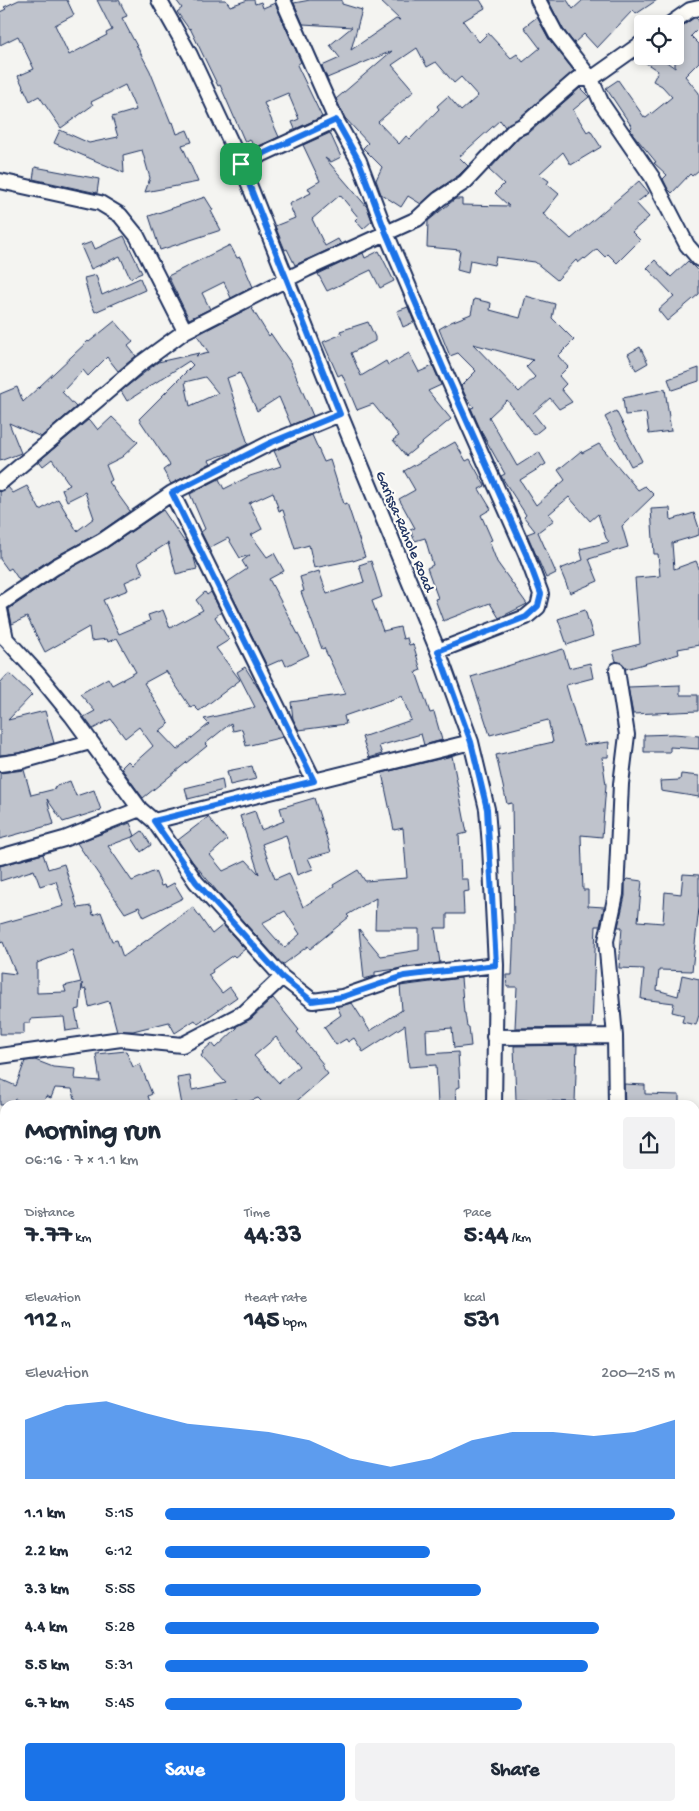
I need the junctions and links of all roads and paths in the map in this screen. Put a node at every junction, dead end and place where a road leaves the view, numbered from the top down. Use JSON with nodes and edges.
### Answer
{"nodes":[{"id":1,"x":159,"y":0,"type":"edge"},
{"id":2,"x":283,"y":0,"type":"edge"},
{"id":3,"x":538,"y":0,"type":"edge"},
{"id":4,"x":699,"y":8,"type":"edge"},
{"id":5,"x":683,"y":15,"type":"edge"},
{"id":6,"x":634,"y":49,"type":"edge"},
{"id":7,"x":591,"y":79,"type":"junction"},
{"id":8,"x":336,"y":120,"type":"junction"},
{"id":9,"x":241,"y":164,"type":"junction"},
{"id":10,"x":0,"y":181,"type":"edge"},
{"id":11,"x":386,"y":233,"type":"junction"},
{"id":12,"x":699,"y":260,"type":"edge"},
{"id":13,"x":287,"y":279,"type":"junction"},
{"id":14,"x":185,"y":331,"type":"junction"},
{"id":15,"x":340,"y":414,"type":"junction"},
{"id":16,"x":0,"y":483,"type":"edge"},
{"id":17,"x":172,"y":493,"type":"junction"},
{"id":18,"x":0,"y":604,"type":"edge"},
{"id":19,"x":0,"y":610,"type":"edge"},
{"id":20,"x":3,"y":637,"type":"edge"},
{"id":21,"x":438,"y":651,"type":"junction"},
{"id":22,"x":617,"y":670,"type":"dead end"},
{"id":23,"x":90,"y":742,"type":"junction"},
{"id":24,"x":471,"y":742,"type":"junction"},
{"id":25,"x":0,"y":764,"type":"edge"},
{"id":26,"x":314,"y":781,"type":"junction"},
{"id":27,"x":140,"y":809,"type":"junction"},
{"id":28,"x":154,"y":821,"type":"junction"},
{"id":29,"x":0,"y":857,"type":"edge"},
{"id":30,"x":496,"y":965,"type":"junction"},
{"id":31,"x":282,"y":977,"type":"junction"},
{"id":32,"x":615,"y":1036,"type":"junction"},
{"id":33,"x":494,"y":1037,"type":"junction"},
{"id":34,"x":0,"y":1056,"type":"edge"},
{"id":35,"x":494,"y":1100,"type":"edge"},
{"id":36,"x":616,"y":1100,"type":"edge"}],
"edges":[{"from":1,"to":9,"type":"street","name":"Garissa-Rahole Road"},
{"from":2,"to":8,"type":"street"},
{"from":3,"to":7,"type":"street"},
{"from":4,"to":5,"type":"street"},
{"from":6,"to":7,"type":"street"},
{"from":7,"to":11,"type":"street"},
{"from":7,"to":12,"type":"street"},
{"from":8,"to":9,"type":"street"},
{"from":8,"to":11,"type":"street"},
{"from":9,"to":13,"type":"street","name":"Garissa-Rahole Road"},
{"from":10,"to":14,"type":"street"},
{"from":11,"to":13,"type":"street"},
{"from":11,"to":21,"type":"street"},
{"from":13,"to":14,"type":"street"},
{"from":13,"to":15,"type":"street","name":"Garissa-Rahole Road"},
{"from":14,"to":16,"type":"street"},
{"from":15,"to":17,"type":"street"},
{"from":15,"to":21,"type":"street","name":"Garissa-Rahole Road"},
{"from":17,"to":18,"type":"street"},
{"from":17,"to":26,"type":"street"},
{"from":19,"to":20,"type":"street"},
{"from":20,"to":23,"type":"street"},
{"from":21,"to":24,"type":"street","name":"Garissa-Rahole Road"},
{"from":22,"to":32,"type":"street"},
{"from":23,"to":25,"type":"street"},
{"from":23,"to":27,"type":"street"},
{"from":24,"to":26,"type":"street"},
{"from":24,"to":30,"type":"street","name":"Garissa-Rahole Road"},
{"from":26,"to":28,"type":"street"},
{"from":27,"to":28,"type":"street"},
{"from":27,"to":29,"type":"street"},
{"from":28,"to":31,"type":"street"},
{"from":30,"to":31,"type":"street"},
{"from":30,"to":33,"type":"street","name":"Garissa-Rahole Road"},
{"from":31,"to":34,"type":"street"},
{"from":32,"to":33,"type":"street"},
{"from":32,"to":36,"type":"street"},
{"from":33,"to":35,"type":"street","name":"Garissa-Rahole Road"}]}
